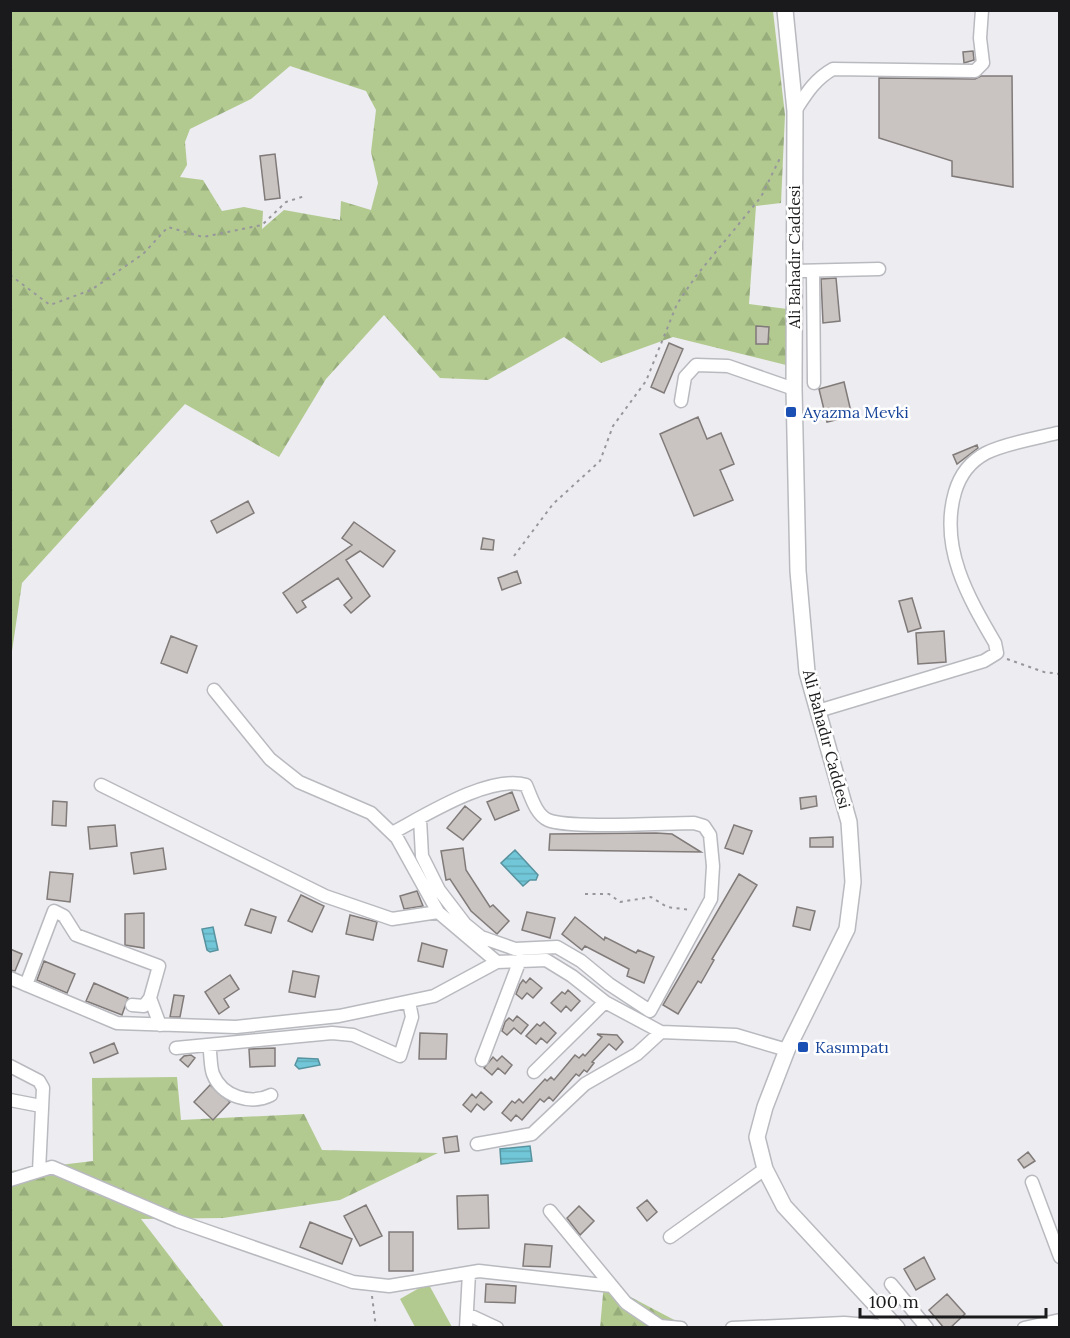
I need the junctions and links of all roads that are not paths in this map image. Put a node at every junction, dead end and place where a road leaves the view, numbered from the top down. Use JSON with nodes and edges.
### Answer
{"nodes":[{"id":1,"x":785,"y":10,"type":"edge"},
{"id":2,"x":982,"y":10,"type":"edge"},
{"id":3,"x":795,"y":111,"type":"junction"},
{"id":4,"x":879,"y":269,"type":"dead end"},
{"id":5,"x":794,"y":271,"type":"junction"},
{"id":6,"x":813,"y":271,"type":"junction"},
{"id":7,"x":813,"y":383,"type":"dead end"},
{"id":8,"x":794,"y":389,"type":"junction"},
{"id":9,"x":681,"y":401,"type":"dead end"},
{"id":10,"x":1057,"y":433,"type":"dead end"},
{"id":11,"x":214,"y":690,"type":"dead end"},
{"id":12,"x":818,"y":711,"type":"junction"},
{"id":13,"x":101,"y":785,"type":"dead end"},
{"id":14,"x":420,"y":819,"type":"junction"},
{"id":15,"x":392,"y":833,"type":"junction"},
{"id":16,"x":438,"y":912,"type":"junction"},
{"id":17,"x":520,"y":960,"type":"junction"},
{"id":18,"x":498,"y":962,"type":"junction"},
{"id":19,"x":10,"y":978,"type":"edge"},
{"id":20,"x":26,"y":985,"type":"junction"},
{"id":21,"x":150,"y":998,"type":"junction"},
{"id":22,"x":409,"y":1002,"type":"junction"},
{"id":23,"x":605,"y":1002,"type":"junction"},
{"id":24,"x":132,"y":1005,"type":"dead end"},
{"id":25,"x":160,"y":1025,"type":"junction"},
{"id":26,"x":660,"y":1032,"type":"junction"},
{"id":27,"x":209,"y":1045,"type":"junction"},
{"id":28,"x":176,"y":1048,"type":"dead end"},
{"id":29,"x":787,"y":1050,"type":"junction"},
{"id":30,"x":482,"y":1060,"type":"dead end"},
{"id":31,"x":10,"y":1066,"type":"edge"},
{"id":32,"x":534,"y":1072,"type":"dead end"},
{"id":33,"x":271,"y":1095,"type":"dead end"},
{"id":34,"x":10,"y":1100,"type":"edge"},
{"id":35,"x":41,"y":1106,"type":"junction"},
{"id":36,"x":477,"y":1144,"type":"dead end"},
{"id":37,"x":765,"y":1168,"type":"junction"},
{"id":38,"x":39,"y":1171,"type":"junction"},
{"id":39,"x":10,"y":1180,"type":"edge"},
{"id":40,"x":1032,"y":1182,"type":"dead end"},
{"id":41,"x":550,"y":1211,"type":"dead end"},
{"id":42,"x":670,"y":1237,"type":"dead end"},
{"id":43,"x":1059,"y":1257,"type":"edge"},
{"id":44,"x":469,"y":1273,"type":"junction"},
{"id":45,"x":891,"y":1284,"type":"dead end"},
{"id":46,"x":612,"y":1286,"type":"junction"},
{"id":47,"x":466,"y":1314,"type":"junction"},
{"id":48,"x":1059,"y":1320,"type":"edge"},
{"id":49,"x":863,"y":1326,"type":"edge"},
{"id":50,"x":896,"y":1327,"type":"edge"},
{"id":51,"x":466,"y":1328,"type":"edge"},
{"id":52,"x":497,"y":1328,"type":"edge"},
{"id":53,"x":681,"y":1328,"type":"edge"},
{"id":54,"x":732,"y":1328,"type":"edge"},
{"id":55,"x":927,"y":1328,"type":"edge"},
{"id":56,"x":1024,"y":1328,"type":"edge"}],
"edges":[{"from":1,"to":3,"type":"main road","name":"Ali Bahadır Caddesi"},
{"from":2,"to":3,"type":"street"},
{"from":3,"to":5,"type":"main road","name":"Ali Bahadır Caddesi"},
{"from":4,"to":6,"type":"street"},
{"from":5,"to":6,"type":"street"},
{"from":5,"to":8,"type":"main road","name":"Ali Bahadır Caddesi"},
{"from":6,"to":7,"type":"street"},
{"from":8,"to":9,"type":"street"},
{"from":8,"to":12,"type":"main road","name":"Ali Bahadır Caddesi"},
{"from":10,"to":12,"type":"street"},
{"from":11,"to":15,"type":"street"},
{"from":12,"to":29,"type":"main road","name":"Ali Bahadır Caddesi"},
{"from":13,"to":16,"type":"street"},
{"from":14,"to":14,"type":"street"},
{"from":14,"to":15,"type":"street"},
{"from":15,"to":16,"type":"street"},
{"from":16,"to":18,"type":"street"},
{"from":17,"to":18,"type":"street"},
{"from":17,"to":23,"type":"street"},
{"from":17,"to":30,"type":"street"},
{"from":18,"to":22,"type":"street"},
{"from":19,"to":20,"type":"street"},
{"from":20,"to":21,"type":"street"},
{"from":20,"to":25,"type":"street"},
{"from":21,"to":24,"type":"street"},
{"from":21,"to":25,"type":"street"},
{"from":22,"to":25,"type":"street"},
{"from":22,"to":27,"type":"street"},
{"from":23,"to":26,"type":"street"},
{"from":23,"to":32,"type":"street"},
{"from":26,"to":29,"type":"street"},
{"from":26,"to":36,"type":"street"},
{"from":27,"to":28,"type":"street"},
{"from":27,"to":33,"type":"street"},
{"from":29,"to":37,"type":"main road","name":"Ali Bahadır Caddesi"},
{"from":31,"to":35,"type":"street"},
{"from":34,"to":35,"type":"street"},
{"from":35,"to":38,"type":"street"},
{"from":37,"to":42,"type":"street"},
{"from":37,"to":50,"type":"main road","name":"Ali Bahadır Caddesi"},
{"from":38,"to":39,"type":"street"},
{"from":38,"to":44,"type":"street"},
{"from":40,"to":43,"type":"street"},
{"from":41,"to":46,"type":"street"},
{"from":44,"to":46,"type":"street"},
{"from":44,"to":47,"type":"street"},
{"from":45,"to":55,"type":"street"},
{"from":46,"to":53,"type":"street"},
{"from":47,"to":51,"type":"street"},
{"from":47,"to":52,"type":"street"},
{"from":48,"to":56,"type":"street"},
{"from":49,"to":50,"type":"street"},
{"from":49,"to":54,"type":"street"}]}
